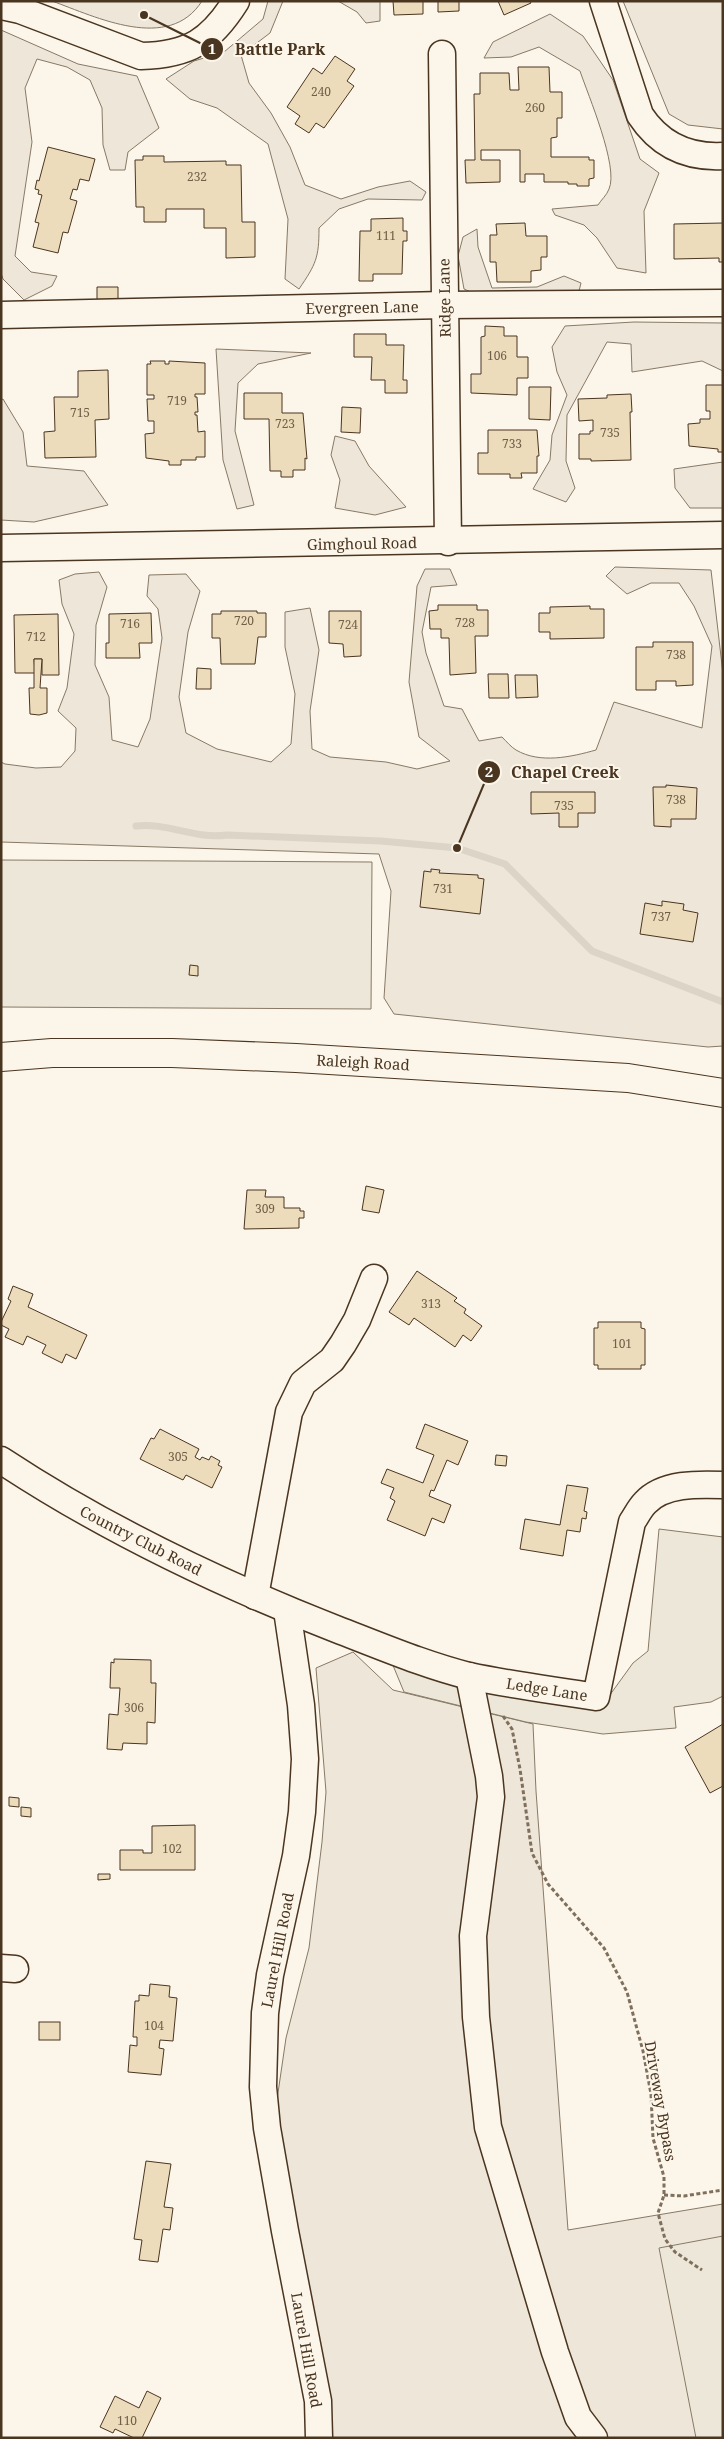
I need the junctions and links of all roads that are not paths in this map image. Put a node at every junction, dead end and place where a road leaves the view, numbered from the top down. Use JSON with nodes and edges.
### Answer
{"nodes":[{"id":1,"x":236,"y":1,"type":"edge"},
{"id":2,"x":603,"y":1,"type":"edge"},
{"id":3,"x":1,"y":6,"type":"edge"},
{"id":4,"x":442,"y":54,"type":"dead end"},
{"id":5,"x":723,"y":156,"type":"edge"},
{"id":6,"x":723,"y":303,"type":"edge"},
{"id":7,"x":444,"y":305,"type":"junction"},
{"id":8,"x":1,"y":315,"type":"edge"},
{"id":9,"x":723,"y":536,"type":"edge"},
{"id":10,"x":448,"y":542,"type":"junction"},
{"id":11,"x":1,"y":548,"type":"edge"},
{"id":12,"x":1,"y":1058,"type":"edge"},
{"id":13,"x":723,"y":1093,"type":"edge"},
{"id":14,"x":374,"y":1278,"type":"dead end"},
{"id":15,"x":1,"y":1460,"type":"edge"},
{"id":16,"x":723,"y":1485,"type":"edge"},
{"id":17,"x":255,"y":1596,"type":"junction"},
{"id":18,"x":287,"y":1610,"type":"junction"},
{"id":19,"x":469,"y":1676,"type":"junction"},
{"id":20,"x":319,"y":2438,"type":"edge"},
{"id":21,"x":594,"y":2438,"type":"edge"}],
"edges":[{"from":1,"to":3,"type":"street"},
{"from":2,"to":5,"type":"street"},
{"from":4,"to":7,"type":"street","name":"Ridge Lane"},
{"from":6,"to":7,"type":"street","name":"Evergreen Lane"},
{"from":7,"to":8,"type":"street","name":"Evergreen Lane"},
{"from":7,"to":10,"type":"street","name":"Ridge Lane"},
{"from":9,"to":10,"type":"street","name":"Gimghoul Road"},
{"from":10,"to":11,"type":"street","name":"Gimghoul Road"},
{"from":12,"to":13,"type":"main road","name":"Raleigh Road"},
{"from":14,"to":17,"type":"street"},
{"from":15,"to":17,"type":"street","name":"Country Club Road"},
{"from":16,"to":19,"type":"street","name":"Ledge Lane"},
{"from":17,"to":18,"type":"street","name":"Country Club Road"},
{"from":18,"to":19,"type":"street","name":"Ledge Lane"},
{"from":18,"to":20,"type":"street","name":"Laurel Hill Road"},
{"from":19,"to":21,"type":"street"}]}
